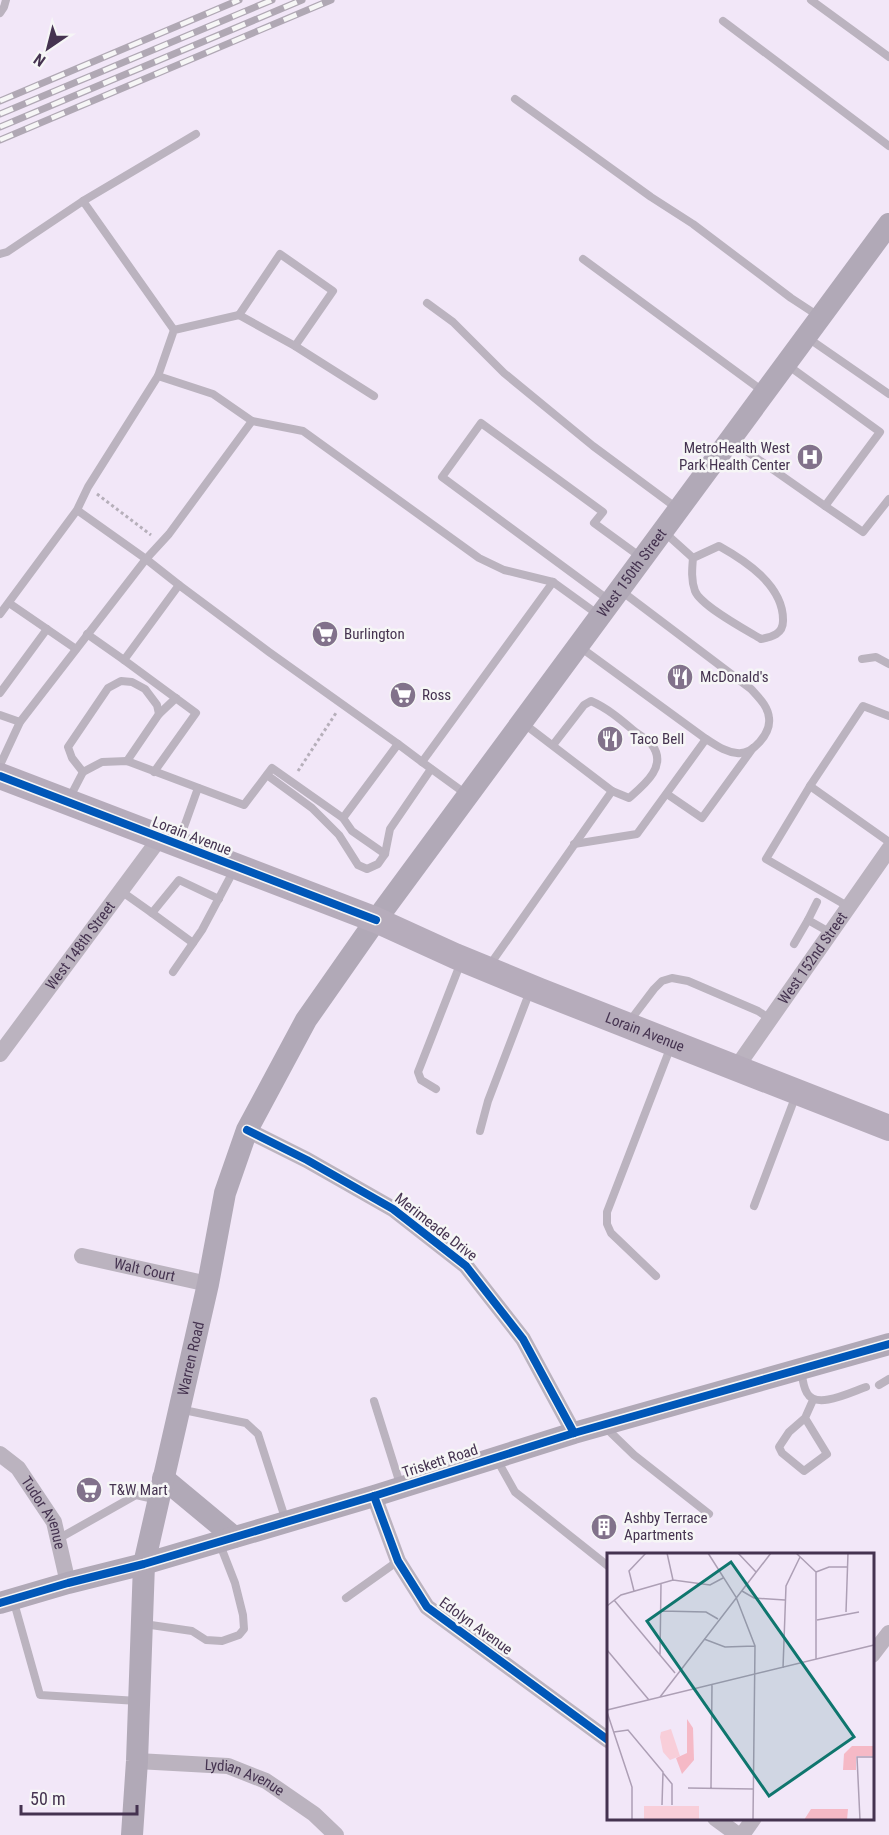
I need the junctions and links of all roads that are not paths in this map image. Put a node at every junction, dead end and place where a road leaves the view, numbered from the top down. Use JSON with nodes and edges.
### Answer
{"nodes":[{"id":1,"x":6,"y":0,"type":"edge"},
{"id":2,"x":811,"y":0,"type":"edge"},
{"id":3,"x":0,"y":13,"type":"edge"},
{"id":4,"x":723,"y":21,"type":"dead end"},
{"id":5,"x":889,"y":57,"type":"edge"},
{"id":6,"x":515,"y":99,"type":"dead end"},
{"id":7,"x":196,"y":134,"type":"dead end"},
{"id":8,"x":889,"y":146,"type":"edge"},
{"id":9,"x":83,"y":201,"type":"junction"},
{"id":10,"x":889,"y":224,"type":"edge"},
{"id":11,"x":0,"y":254,"type":"edge"},
{"id":12,"x":584,"y":259,"type":"dead end"},
{"id":13,"x":427,"y":303,"type":"dead end"},
{"id":14,"x":239,"y":315,"type":"junction"},
{"id":15,"x":820,"y":317,"type":"junction"},
{"id":16,"x":174,"y":330,"type":"junction"},
{"id":17,"x":806,"y":336,"type":"junction"},
{"id":18,"x":295,"y":346,"type":"junction"},
{"id":19,"x":786,"y":364,"type":"junction"},
{"id":20,"x":158,"y":376,"type":"junction"},
{"id":21,"x":765,"y":392,"type":"junction"},
{"id":22,"x":889,"y":394,"type":"edge"},
{"id":23,"x":374,"y":396,"type":"dead end"},
{"id":24,"x":252,"y":421,"type":"junction"},
{"id":25,"x":880,"y":432,"type":"junction"},
{"id":26,"x":889,"y":439,"type":"edge"},
{"id":27,"x":730,"y":440,"type":"junction"},
{"id":28,"x":889,"y":499,"type":"edge"},
{"id":29,"x":825,"y":506,"type":"junction"},
{"id":30,"x":679,"y":509,"type":"junction"},
{"id":31,"x":77,"y":510,"type":"junction"},
{"id":32,"x":662,"y":531,"type":"junction"},
{"id":33,"x":693,"y":558,"type":"junction"},
{"id":34,"x":146,"y":559,"type":"junction"},
{"id":35,"x":642,"y":559,"type":"junction"},
{"id":36,"x":553,"y":582,"type":"junction"},
{"id":37,"x":180,"y":585,"type":"junction"},
{"id":38,"x":610,"y":602,"type":"junction"},
{"id":39,"x":9,"y":603,"type":"junction"},
{"id":40,"x":0,"y":614,"type":"edge"},
{"id":41,"x":47,"y":629,"type":"junction"},
{"id":42,"x":87,"y":634,"type":"junction"},
{"id":43,"x":578,"y":645,"type":"junction"},
{"id":44,"x":76,"y":649,"type":"junction"},
{"id":45,"x":862,"y":658,"type":"dead end"},
{"id":46,"x":124,"y":660,"type":"junction"},
{"id":47,"x":889,"y":664,"type":"edge"},
{"id":48,"x":0,"y":693,"type":"edge"},
{"id":49,"x":176,"y":699,"type":"junction"},
{"id":50,"x":159,"y":714,"type":"junction"},
{"id":51,"x":0,"y":715,"type":"edge"},
{"id":52,"x":889,"y":716,"type":"edge"},
{"id":53,"x":20,"y":722,"type":"junction"},
{"id":54,"x":522,"y":722,"type":"junction"},
{"id":55,"x":706,"y":739,"type":"junction"},
{"id":56,"x":398,"y":744,"type":"junction"},
{"id":57,"x":553,"y":745,"type":"junction"},
{"id":58,"x":753,"y":748,"type":"junction"},
{"id":59,"x":127,"y":761,"type":"junction"},
{"id":60,"x":422,"y":762,"type":"junction"},
{"id":61,"x":0,"y":765,"type":"edge"},
{"id":62,"x":431,"y":769,"type":"junction"},
{"id":63,"x":82,"y":772,"type":"junction"},
{"id":64,"x":154,"y":772,"type":"junction"},
{"id":65,"x":267,"y":775,"type":"junction"},
{"id":66,"x":0,"y":776,"type":"edge"},
{"id":67,"x":810,"y":786,"type":"junction"},
{"id":68,"x":198,"y":788,"type":"junction"},
{"id":69,"x":612,"y":791,"type":"junction"},
{"id":70,"x":667,"y":794,"type":"junction"},
{"id":71,"x":468,"y":795,"type":"junction"},
{"id":72,"x":68,"y":803,"type":"junction"},
{"id":73,"x":343,"y":818,"type":"junction"},
{"id":74,"x":169,"y":842,"type":"junction"},
{"id":75,"x":889,"y":842,"type":"edge"},
{"id":76,"x":574,"y":844,"type":"junction"},
{"id":77,"x":889,"y":849,"type":"edge"},
{"id":78,"x":385,"y":854,"type":"junction"},
{"id":79,"x":235,"y":867,"type":"junction"},
{"id":80,"x":121,"y":891,"type":"junction"},
{"id":81,"x":219,"y":899,"type":"junction"},
{"id":82,"x":817,"y":902,"type":"dead end"},
{"id":83,"x":849,"y":907,"type":"junction"},
{"id":84,"x":152,"y":913,"type":"junction"},
{"id":85,"x":376,"y":920,"type":"junction"},
{"id":86,"x":808,"y":920,"type":"junction"},
{"id":87,"x":831,"y":933,"type":"junction"},
{"id":88,"x":193,"y":943,"type":"junction"},
{"id":89,"x":794,"y":944,"type":"dead end"},
{"id":90,"x":462,"y":959,"type":"junction"},
{"id":91,"x":487,"y":969,"type":"junction"},
{"id":92,"x":173,"y":972,"type":"dead end"},
{"id":93,"x":531,"y":988,"type":"junction"},
{"id":94,"x":770,"y":1019,"type":"junction"},
{"id":95,"x":627,"y":1025,"type":"junction"},
{"id":96,"x":672,"y":1043,"type":"junction"},
{"id":97,"x":0,"y":1054,"type":"edge"},
{"id":98,"x":736,"y":1068,"type":"junction"},
{"id":99,"x":436,"y":1089,"type":"dead end"},
{"id":100,"x":798,"y":1092,"type":"junction"},
{"id":101,"x":889,"y":1128,"type":"edge"},
{"id":102,"x":247,"y":1130,"type":"junction"},
{"id":103,"x":480,"y":1131,"type":"dead end"},
{"id":104,"x":754,"y":1206,"type":"dead end"},
{"id":105,"x":82,"y":1256,"type":"dead end"},
{"id":106,"x":656,"y":1276,"type":"dead end"},
{"id":107,"x":207,"y":1284,"type":"junction"},
{"id":108,"x":889,"y":1344,"type":"edge"},
{"id":109,"x":801,"y":1369,"type":"junction"},
{"id":110,"x":889,"y":1379,"type":"edge"},
{"id":111,"x":879,"y":1384,"type":"dead end"},
{"id":112,"x":866,"y":1388,"type":"dead end"},
{"id":113,"x":813,"y":1400,"type":"junction"},
{"id":114,"x":374,"y":1401,"type":"dead end"},
{"id":115,"x":179,"y":1409,"type":"junction"},
{"id":116,"x":805,"y":1418,"type":"junction"},
{"id":117,"x":603,"y":1425,"type":"junction"},
{"id":118,"x":574,"y":1433,"type":"junction"},
{"id":119,"x":0,"y":1454,"type":"edge"},
{"id":120,"x":495,"y":1458,"type":"junction"},
{"id":121,"x":401,"y":1487,"type":"junction"},
{"id":122,"x":161,"y":1489,"type":"junction"},
{"id":123,"x":374,"y":1496,"type":"junction"},
{"id":124,"x":709,"y":1514,"type":"dead end"},
{"id":125,"x":286,"y":1522,"type":"junction"},
{"id":126,"x":58,"y":1539,"type":"junction"},
{"id":127,"x":227,"y":1540,"type":"junction"},
{"id":128,"x":398,"y":1561,"type":"junction"},
{"id":129,"x":144,"y":1564,"type":"junction"},
{"id":130,"x":607,"y":1564,"type":"edge"},
{"id":131,"x":68,"y":1583,"type":"junction"},
{"id":132,"x":346,"y":1598,"type":"dead end"},
{"id":133,"x":6,"y":1601,"type":"edge"},
{"id":134,"x":142,"y":1624,"type":"junction"},
{"id":135,"x":889,"y":1633,"type":"edge"},
{"id":136,"x":874,"y":1654,"type":"edge"},
{"id":137,"x":139,"y":1701,"type":"junction"},
{"id":138,"x":607,"y":1739,"type":"edge"},
{"id":139,"x":137,"y":1761,"type":"junction"},
{"id":140,"x":718,"y":1820,"type":"edge"},
{"id":141,"x":752,"y":1820,"type":"edge"},
{"id":142,"x":132,"y":1835,"type":"edge"},
{"id":143,"x":336,"y":1835,"type":"edge"},
{"id":144,"x":740,"y":1835,"type":"edge"}],
"edges":[{"from":1,"to":3,"type":"lane"},
{"from":2,"to":5,"type":"lane"},
{"from":4,"to":8,"type":"lane"},
{"from":6,"to":15,"type":"lane"},
{"from":7,"to":9,"type":"lane"},
{"from":9,"to":11,"type":"lane"},
{"from":9,"to":16,"type":"lane"},
{"from":10,"to":15,"type":"main road","name":"West 150th Street"},
{"from":12,"to":21,"type":"lane"},
{"from":13,"to":30,"type":"lane"},
{"from":14,"to":16,"type":"lane"},
{"from":14,"to":18,"type":"lane"},
{"from":14,"to":18,"type":"lane"},
{"from":15,"to":17,"type":"main road","name":"West 150th Street"},
{"from":16,"to":20,"type":"lane"},
{"from":17,"to":19,"type":"main road","name":"West 150th Street"},
{"from":17,"to":22,"type":"lane"},
{"from":18,"to":23,"type":"lane"},
{"from":19,"to":21,"type":"main road","name":"West 150th Street"},
{"from":19,"to":25,"type":"lane"},
{"from":20,"to":24,"type":"lane"},
{"from":20,"to":31,"type":"lane"},
{"from":21,"to":27,"type":"main road","name":"West 150th Street"},
{"from":24,"to":34,"type":"lane"},
{"from":24,"to":36,"type":"lane"},
{"from":25,"to":26,"type":"lane"},
{"from":25,"to":29,"type":"lane"},
{"from":27,"to":29,"type":"lane"},
{"from":27,"to":30,"type":"main road","name":"West 150th Street"},
{"from":28,"to":29,"type":"lane"},
{"from":30,"to":32,"type":"main road","name":"West 150th Street"},
{"from":31,"to":34,"type":"lane"},
{"from":31,"to":39,"type":"lane"},
{"from":32,"to":33,"type":"lane"},
{"from":32,"to":35,"type":"main road","name":"West 150th Street"},
{"from":33,"to":33,"type":"lane"},
{"from":34,"to":37,"type":"lane"},
{"from":34,"to":42,"type":"lane"},
{"from":35,"to":38,"type":"main road","name":"West 150th Street"},
{"from":35,"to":38,"type":"lane"},
{"from":36,"to":38,"type":"lane"},
{"from":36,"to":60,"type":"lane"},
{"from":37,"to":46,"type":"lane"},
{"from":37,"to":56,"type":"lane"},
{"from":38,"to":43,"type":"main road","name":"West 150th Street"},
{"from":38,"to":58,"type":"lane"},
{"from":39,"to":40,"type":"lane"},
{"from":39,"to":41,"type":"lane"},
{"from":41,"to":44,"type":"lane"},
{"from":41,"to":48,"type":"lane"},
{"from":42,"to":44,"type":"lane"},
{"from":42,"to":46,"type":"lane"},
{"from":43,"to":54,"type":"main road","name":"West 150th Street"},
{"from":43,"to":55,"type":"lane"},
{"from":44,"to":53,"type":"lane"},
{"from":45,"to":47,"type":"lane"},
{"from":46,"to":49,"type":"lane"},
{"from":49,"to":50,"type":"lane"},
{"from":49,"to":64,"type":"lane"},
{"from":50,"to":59,"type":"lane"},
{"from":50,"to":63,"type":"lane"},
{"from":51,"to":53,"type":"lane"},
{"from":52,"to":67,"type":"lane"},
{"from":53,"to":61,"type":"lane"},
{"from":54,"to":57,"type":"lane"},
{"from":54,"to":71,"type":"main road","name":"West 150th Street"},
{"from":55,"to":58,"type":"lane"},
{"from":55,"to":70,"type":"lane"},
{"from":56,"to":60,"type":"lane"},
{"from":56,"to":73,"type":"lane"},
{"from":57,"to":69,"type":"lane"},
{"from":57,"to":69,"type":"lane"},
{"from":58,"to":70,"type":"lane"},
{"from":59,"to":63,"type":"lane"},
{"from":59,"to":64,"type":"lane"},
{"from":60,"to":62,"type":"lane"},
{"from":62,"to":71,"type":"lane"},
{"from":62,"to":78,"type":"lane"},
{"from":63,"to":72,"type":"lane"},
{"from":64,"to":68,"type":"lane"},
{"from":65,"to":68,"type":"lane"},
{"from":65,"to":73,"type":"lane"},
{"from":65,"to":78,"type":"lane"},
{"from":66,"to":72,"type":"main road","name":"Lorain Avenue"},
{"from":67,"to":75,"type":"lane"},
{"from":67,"to":83,"type":"lane"},
{"from":68,"to":74,"type":"lane"},
{"from":69,"to":76,"type":"lane"},
{"from":70,"to":76,"type":"lane"},
{"from":71,"to":85,"type":"main road","name":"West 150th Street"},
{"from":72,"to":74,"type":"main road","name":"Lorain Avenue"},
{"from":73,"to":78,"type":"lane"},
{"from":74,"to":79,"type":"main road","name":"Lorain Avenue"},
{"from":74,"to":80,"type":"street","name":"West 148th Street"},
{"from":76,"to":91,"type":"lane"},
{"from":77,"to":83,"type":"street","name":"West 152nd Street"},
{"from":79,"to":81,"type":"lane"},
{"from":79,"to":85,"type":"main road","name":"Lorain Avenue"},
{"from":80,"to":84,"type":"lane"},
{"from":80,"to":97,"type":"street","name":"West 148th Street"},
{"from":81,"to":84,"type":"lane"},
{"from":81,"to":88,"type":"lane"},
{"from":82,"to":86,"type":"lane"},
{"from":83,"to":87,"type":"street","name":"West 152nd Street"},
{"from":84,"to":88,"type":"lane"},
{"from":85,"to":90,"type":"main road","name":"Lorain Avenue"},
{"from":85,"to":102,"type":"main road","name":"Warren Road"},
{"from":86,"to":87,"type":"lane"},
{"from":86,"to":89,"type":"lane"},
{"from":87,"to":94,"type":"street","name":"West 152nd Street"},
{"from":88,"to":92,"type":"lane"},
{"from":90,"to":91,"type":"main road","name":"Lorain Avenue"},
{"from":90,"to":99,"type":"lane"},
{"from":91,"to":93,"type":"main road","name":"Lorain Avenue"},
{"from":93,"to":95,"type":"main road","name":"Lorain Avenue"},
{"from":93,"to":103,"type":"lane"},
{"from":94,"to":95,"type":"lane"},
{"from":94,"to":98,"type":"street","name":"West 152nd Street"},
{"from":95,"to":96,"type":"main road","name":"Lorain Avenue"},
{"from":96,"to":98,"type":"main road","name":"Lorain Avenue"},
{"from":96,"to":106,"type":"lane"},
{"from":98,"to":100,"type":"main road","name":"Lorain Avenue"},
{"from":100,"to":101,"type":"main road","name":"Lorain Avenue"},
{"from":100,"to":104,"type":"lane"},
{"from":102,"to":107,"type":"main road","name":"Warren Road"},
{"from":102,"to":118,"type":"street","name":"Merimeade Drive"},
{"from":105,"to":107,"type":"street","name":"Walt Court"},
{"from":107,"to":115,"type":"main road","name":"Warren Road"},
{"from":108,"to":109,"type":"main road","name":"Triskett Road"},
{"from":109,"to":113,"type":"lane"},
{"from":109,"to":117,"type":"main road","name":"Triskett Road"},
{"from":110,"to":111,"type":"lane"},
{"from":112,"to":113,"type":"lane"},
{"from":113,"to":116,"type":"lane"},
{"from":114,"to":121,"type":"lane"},
{"from":115,"to":122,"type":"main road","name":"Warren Road"},
{"from":115,"to":125,"type":"lane"},
{"from":116,"to":116,"type":"lane"},
{"from":117,"to":118,"type":"main road","name":"Triskett Road"},
{"from":117,"to":124,"type":"lane"},
{"from":118,"to":120,"type":"main road","name":"Triskett Road"},
{"from":119,"to":126,"type":"street","name":"Tudor Avenue"},
{"from":120,"to":121,"type":"main road","name":"Triskett Road"},
{"from":120,"to":130,"type":"lane"},
{"from":121,"to":123,"type":"main road","name":"Triskett Road"},
{"from":122,"to":126,"type":"lane"},
{"from":122,"to":127,"type":"main road"},
{"from":122,"to":129,"type":"main road","name":"Warren Road"},
{"from":123,"to":125,"type":"main road","name":"Triskett Road"},
{"from":123,"to":128,"type":"street","name":"Edolyn Avenue"},
{"from":125,"to":127,"type":"main road","name":"Triskett Road"},
{"from":126,"to":131,"type":"street","name":"Tudor Avenue"},
{"from":127,"to":129,"type":"main road","name":"Triskett Road"},
{"from":127,"to":134,"type":"lane"},
{"from":128,"to":132,"type":"lane"},
{"from":128,"to":138,"type":"street","name":"Edolyn Avenue"},
{"from":129,"to":131,"type":"main road","name":"Triskett Road"},
{"from":129,"to":134,"type":"main road","name":"Warren Road"},
{"from":131,"to":133,"type":"main road","name":"Triskett Road"},
{"from":133,"to":137,"type":"lane"},
{"from":134,"to":137,"type":"main road","name":"Warren Road"},
{"from":135,"to":136,"type":"street"},
{"from":137,"to":139,"type":"main road","name":"Warren Road"},
{"from":139,"to":142,"type":"main road","name":"Warren Road"},
{"from":139,"to":143,"type":"street","name":"Lydian Avenue"},
{"from":140,"to":144,"type":"street"},
{"from":141,"to":144,"type":"street"}]}
